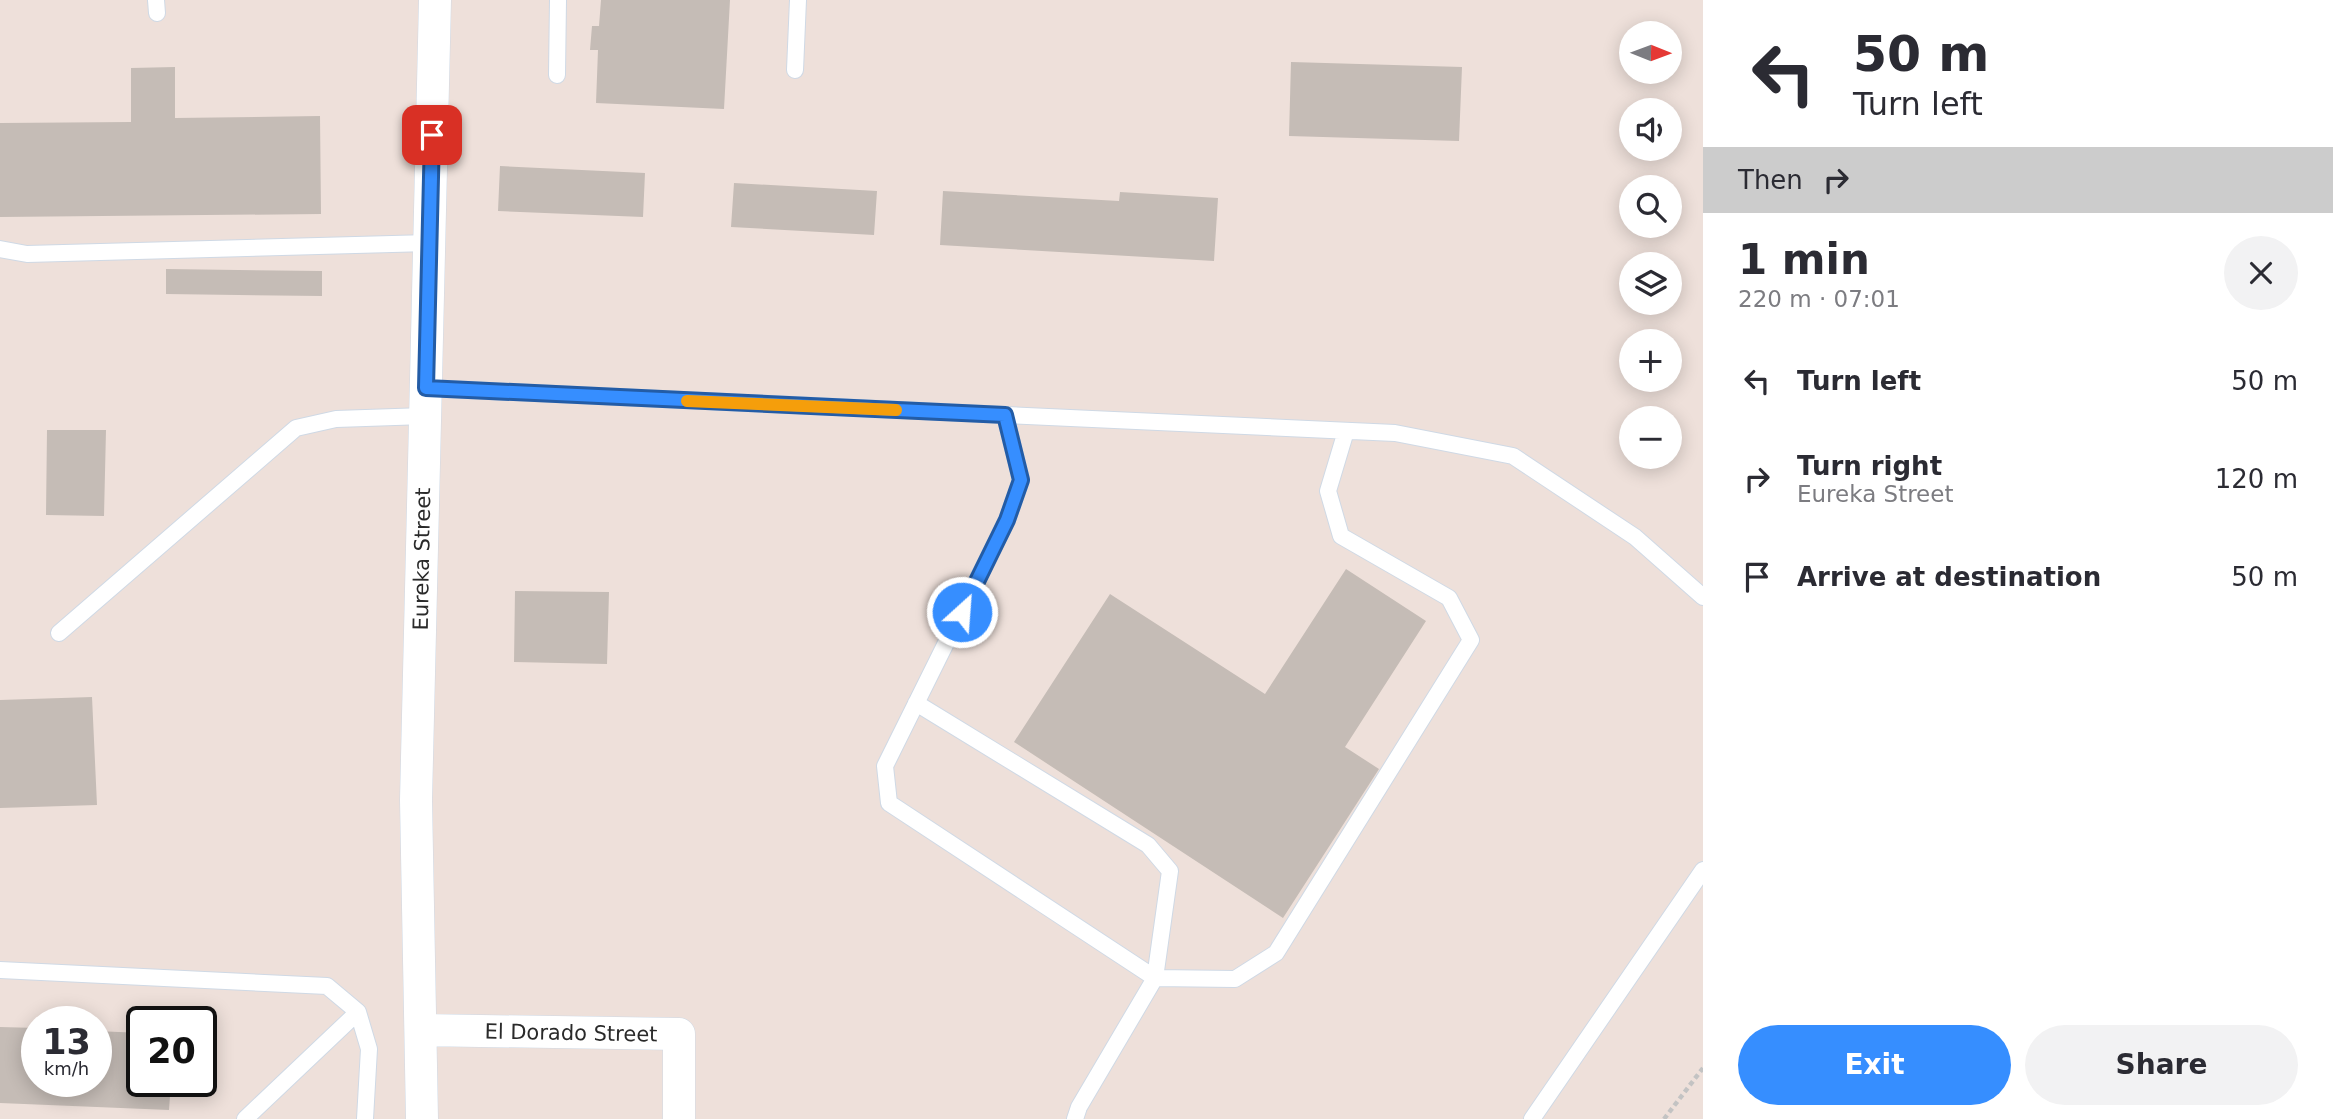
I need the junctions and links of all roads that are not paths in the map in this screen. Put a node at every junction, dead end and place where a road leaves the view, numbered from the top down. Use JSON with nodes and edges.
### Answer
{"nodes":[{"id":1,"x":435,"y":0,"type":"edge"},
{"id":2,"x":558,"y":0,"type":"edge"},
{"id":3,"x":798,"y":0,"type":"edge"},
{"id":4,"x":795,"y":70,"type":"dead end"},
{"id":5,"x":557,"y":75,"type":"dead end"},
{"id":6,"x":429,"y":243,"type":"junction"},
{"id":7,"x":0,"y":248,"type":"edge"},
{"id":8,"x":426,"y":402,"type":"junction"},
{"id":9,"x":1005,"y":415,"type":"junction"},
{"id":10,"x":1346,"y":430,"type":"junction"},
{"id":11,"x":1703,"y":597,"type":"edge"},
{"id":12,"x":59,"y":632,"type":"dead end"},
{"id":13,"x":916,"y":704,"type":"junction"},
{"id":14,"x":1703,"y":870,"type":"edge"},
{"id":15,"x":0,"y":970,"type":"edge"},
{"id":16,"x":1155,"y":978,"type":"junction"},
{"id":17,"x":358,"y":1012,"type":"junction"},
{"id":18,"x":421,"y":1030,"type":"junction"},
{"id":19,"x":245,"y":1119,"type":"edge"},
{"id":20,"x":365,"y":1119,"type":"edge"},
{"id":21,"x":422,"y":1119,"type":"edge"},
{"id":22,"x":679,"y":1119,"type":"edge"},
{"id":23,"x":1075,"y":1119,"type":"edge"},
{"id":24,"x":1532,"y":1119,"type":"edge"}],
"edges":[{"from":1,"to":6,"type":"street","name":"Eureka Street"},
{"from":2,"to":5,"type":"lane"},
{"from":3,"to":4,"type":"lane"},
{"from":6,"to":7,"type":"lane"},
{"from":6,"to":8,"type":"street","name":"Eureka Street"},
{"from":8,"to":9,"type":"lane"},
{"from":8,"to":12,"type":"lane"},
{"from":8,"to":18,"type":"street","name":"Eureka Street"},
{"from":9,"to":10,"type":"lane"},
{"from":9,"to":13,"type":"lane"},
{"from":10,"to":11,"type":"lane"},
{"from":10,"to":16,"type":"lane"},
{"from":13,"to":16,"type":"lane"},
{"from":13,"to":16,"type":"lane"},
{"from":14,"to":24,"type":"lane"},
{"from":15,"to":17,"type":"lane"},
{"from":16,"to":23,"type":"lane"},
{"from":17,"to":19,"type":"lane"},
{"from":17,"to":20,"type":"lane"},
{"from":18,"to":21,"type":"street","name":"Eureka Street"},
{"from":18,"to":22,"type":"street","name":"El Dorado Street"}]}
